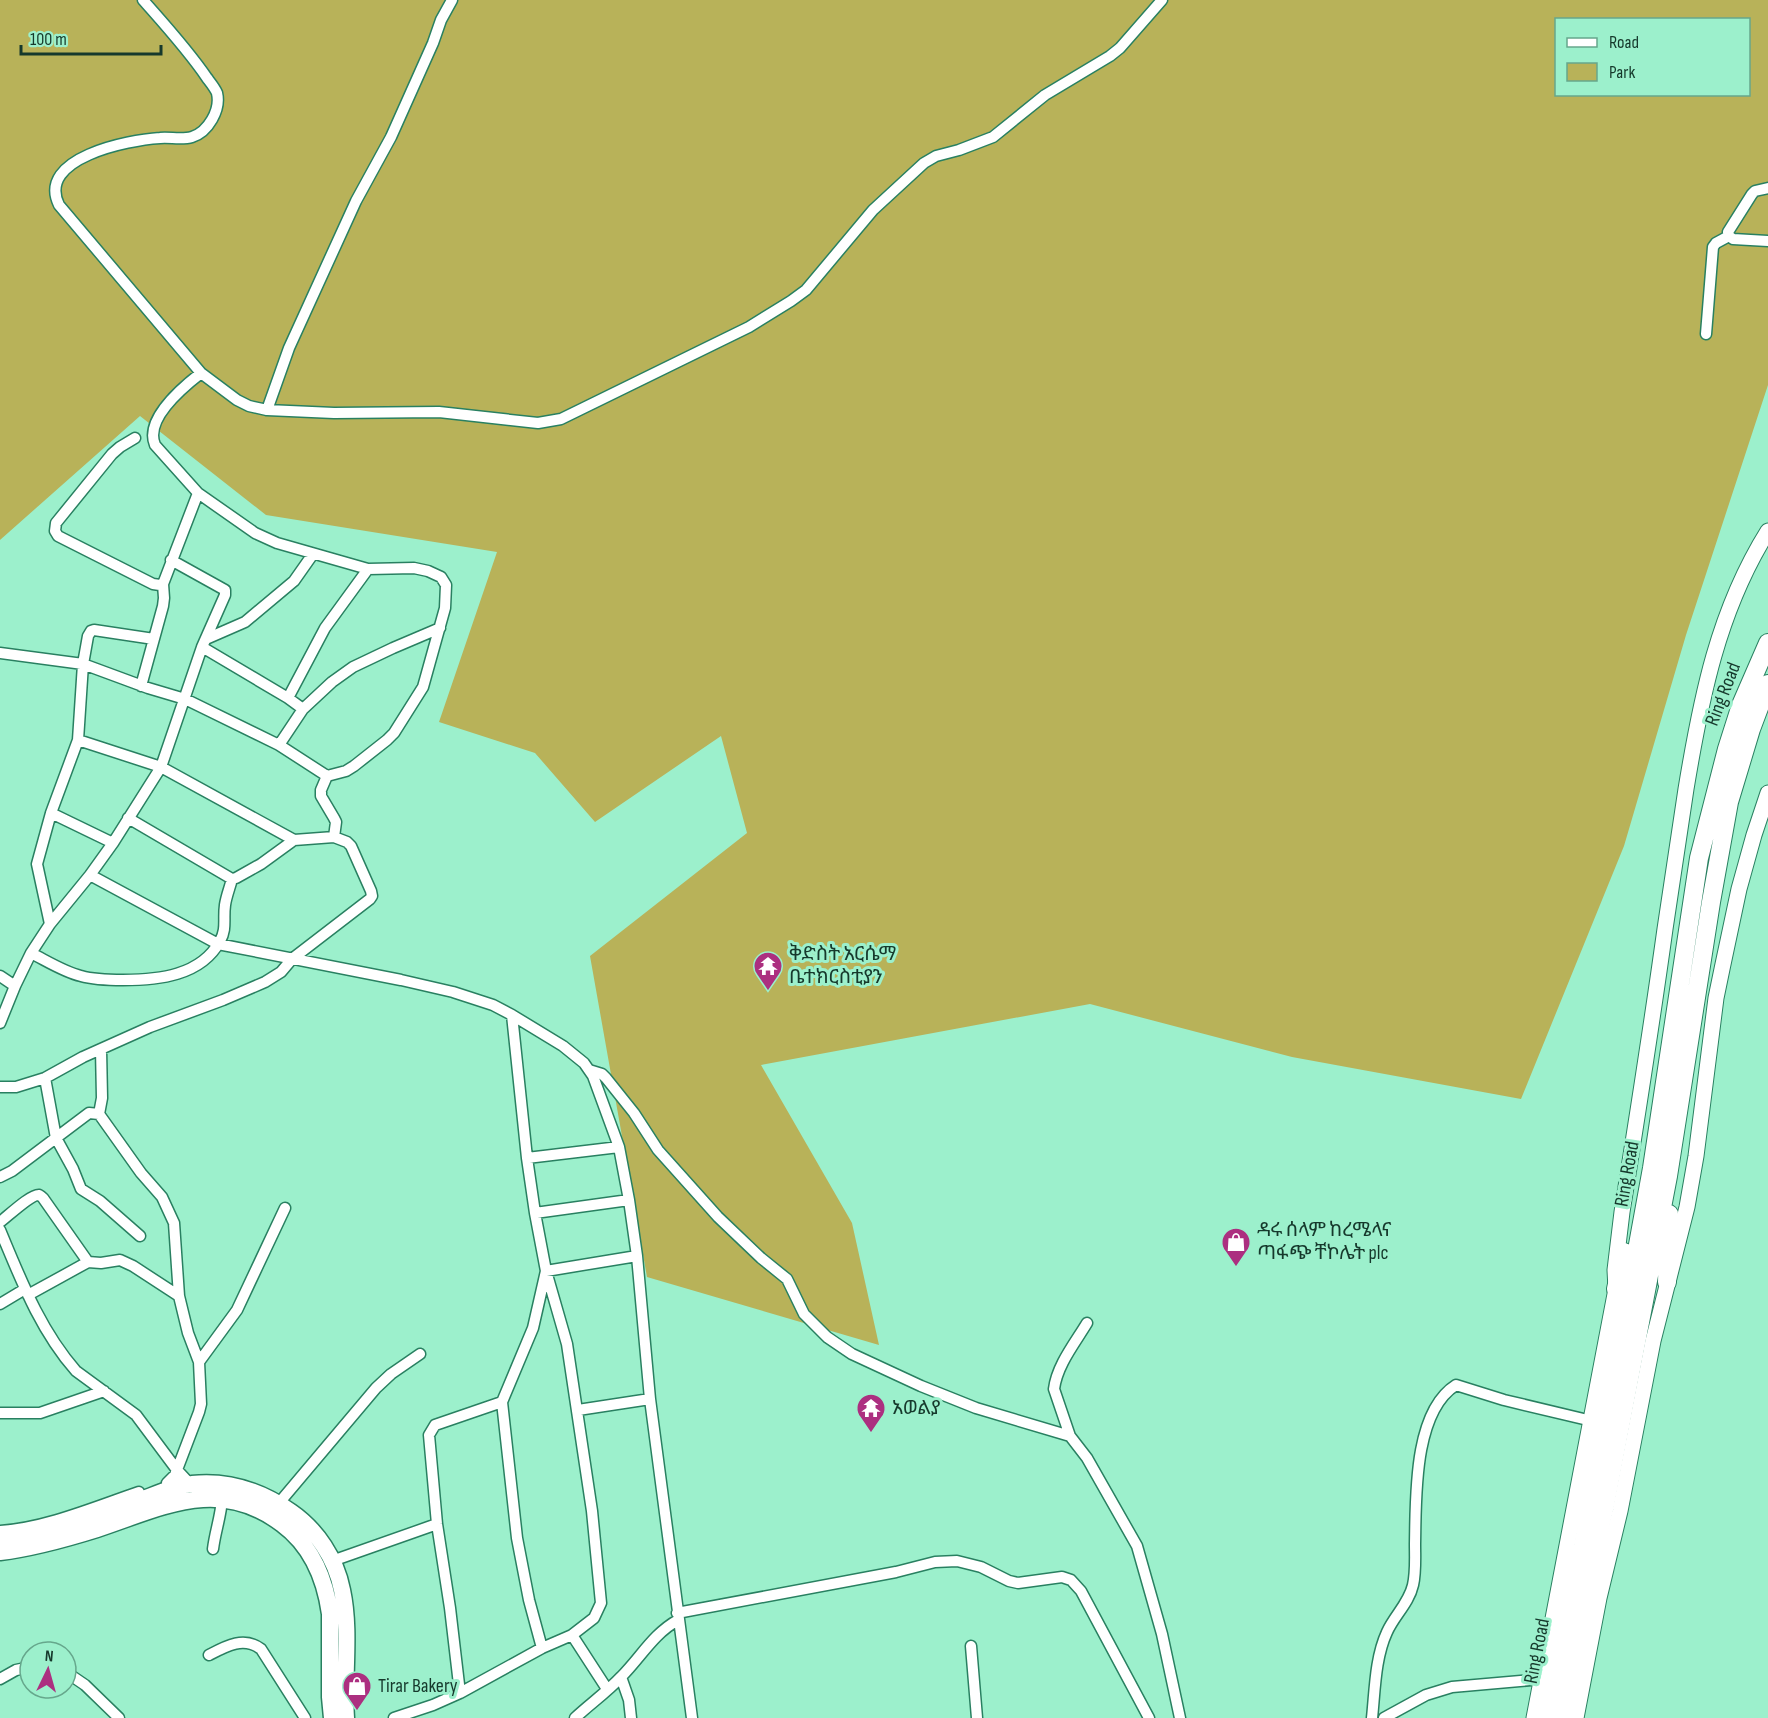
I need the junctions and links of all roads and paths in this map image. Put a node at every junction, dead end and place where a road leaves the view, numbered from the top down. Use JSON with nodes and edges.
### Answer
{"nodes":[{"id":1,"x":143,"y":0,"type":"edge"},
{"id":2,"x":452,"y":0,"type":"edge"},
{"id":3,"x":1162,"y":0,"type":"edge"},
{"id":4,"x":1768,"y":188,"type":"edge"},
{"id":5,"x":1729,"y":236,"type":"junction"},
{"id":6,"x":1768,"y":241,"type":"edge"},
{"id":7,"x":1706,"y":334,"type":"dead end"},
{"id":8,"x":201,"y":373,"type":"junction"},
{"id":9,"x":267,"y":410,"type":"junction"},
{"id":10,"x":135,"y":438,"type":"dead end"},
{"id":11,"x":198,"y":493,"type":"junction"},
{"id":12,"x":1768,"y":531,"type":"edge"},
{"id":13,"x":313,"y":554,"type":"junction"},
{"id":14,"x":171,"y":560,"type":"junction"},
{"id":15,"x":368,"y":569,"type":"junction"},
{"id":16,"x":163,"y":584,"type":"junction"},
{"id":17,"x":440,"y":628,"type":"junction"},
{"id":18,"x":154,"y":639,"type":"junction"},
{"id":19,"x":1768,"y":642,"type":"edge"},
{"id":20,"x":204,"y":643,"type":"junction"},
{"id":21,"x":0,"y":653,"type":"edge"},
{"id":22,"x":83,"y":664,"type":"junction"},
{"id":23,"x":1768,"y":684,"type":"edge"},
{"id":24,"x":141,"y":686,"type":"junction"},
{"id":25,"x":288,"y":698,"type":"junction"},
{"id":26,"x":185,"y":699,"type":"junction"},
{"id":27,"x":303,"y":708,"type":"junction"},
{"id":28,"x":78,"y":740,"type":"junction"},
{"id":29,"x":279,"y":745,"type":"junction"},
{"id":30,"x":161,"y":766,"type":"junction"},
{"id":31,"x":327,"y":776,"type":"junction"},
{"id":32,"x":1768,"y":793,"type":"edge"},
{"id":33,"x":51,"y":813,"type":"junction"},
{"id":34,"x":128,"y":818,"type":"junction"},
{"id":35,"x":334,"y":837,"type":"junction"},
{"id":36,"x":294,"y":840,"type":"junction"},
{"id":37,"x":113,"y":843,"type":"junction"},
{"id":38,"x":90,"y":874,"type":"junction"},
{"id":39,"x":232,"y":879,"type":"junction"},
{"id":40,"x":50,"y":924,"type":"junction"},
{"id":41,"x":218,"y":944,"type":"junction"},
{"id":42,"x":31,"y":953,"type":"junction"},
{"id":43,"x":292,"y":959,"type":"junction"},
{"id":44,"x":0,"y":976,"type":"edge"},
{"id":45,"x":15,"y":986,"type":"junction"},
{"id":46,"x":512,"y":1015,"type":"junction"},
{"id":47,"x":0,"y":1023,"type":"edge"},
{"id":48,"x":100,"y":1049,"type":"junction"},
{"id":49,"x":589,"y":1070,"type":"junction"},
{"id":50,"x":45,"y":1078,"type":"junction"},
{"id":51,"x":0,"y":1087,"type":"edge"},
{"id":52,"x":99,"y":1114,"type":"junction"},
{"id":53,"x":56,"y":1138,"type":"junction"},
{"id":54,"x":619,"y":1147,"type":"junction"},
{"id":55,"x":527,"y":1158,"type":"junction"},
{"id":56,"x":1660,"y":1172,"type":"junction"},
{"id":57,"x":0,"y":1177,"type":"edge"},
{"id":58,"x":629,"y":1200,"type":"junction"},
{"id":59,"x":285,"y":1208,"type":"dead end"},
{"id":60,"x":535,"y":1213,"type":"junction"},
{"id":61,"x":0,"y":1222,"type":"edge"},
{"id":62,"x":0,"y":1230,"type":"edge"},
{"id":63,"x":140,"y":1236,"type":"dead end"},
{"id":64,"x":5,"y":1255,"type":"edge"},
{"id":65,"x":637,"y":1256,"type":"junction"},
{"id":66,"x":88,"y":1262,"type":"junction"},
{"id":67,"x":546,"y":1271,"type":"junction"},
{"id":68,"x":1667,"y":1282,"type":"junction"},
{"id":69,"x":1616,"y":1289,"type":"junction"},
{"id":70,"x":26,"y":1292,"type":"junction"},
{"id":71,"x":179,"y":1296,"type":"junction"},
{"id":72,"x":0,"y":1304,"type":"edge"},
{"id":73,"x":1087,"y":1323,"type":"dead end"},
{"id":74,"x":420,"y":1354,"type":"dead end"},
{"id":75,"x":1624,"y":1360,"type":"junction"},
{"id":76,"x":199,"y":1362,"type":"junction"},
{"id":77,"x":104,"y":1390,"type":"junction"},
{"id":78,"x":650,"y":1399,"type":"junction"},
{"id":79,"x":502,"y":1402,"type":"junction"},
{"id":80,"x":578,"y":1410,"type":"junction"},
{"id":81,"x":0,"y":1413,"type":"edge"},
{"id":82,"x":1592,"y":1421,"type":"junction"},
{"id":83,"x":1070,"y":1436,"type":"junction"},
{"id":84,"x":177,"y":1470,"type":"junction"},
{"id":85,"x":167,"y":1483,"type":"junction"},
{"id":86,"x":188,"y":1484,"type":"junction"},
{"id":87,"x":228,"y":1495,"type":"junction"},
{"id":88,"x":279,"y":1503,"type":"junction"},
{"id":89,"x":437,"y":1524,"type":"junction"},
{"id":90,"x":0,"y":1531,"type":"edge"},
{"id":91,"x":0,"y":1540,"type":"edge"},
{"id":92,"x":213,"y":1549,"type":"dead end"},
{"id":93,"x":0,"y":1552,"type":"edge"},
{"id":94,"x":332,"y":1561,"type":"junction"},
{"id":95,"x":677,"y":1616,"type":"junction"},
{"id":96,"x":572,"y":1635,"type":"junction"},
{"id":97,"x":971,"y":1646,"type":"dead end"},
{"id":98,"x":542,"y":1648,"type":"junction"},
{"id":99,"x":209,"y":1655,"type":"dead end"},
{"id":100,"x":18,"y":1669,"type":"edge"},
{"id":101,"x":621,"y":1677,"type":"junction"},
{"id":102,"x":0,"y":1679,"type":"edge"},
{"id":103,"x":1542,"y":1679,"type":"junction"},
{"id":104,"x":78,"y":1680,"type":"edge"},
{"id":105,"x":607,"y":1689,"type":"junction"},
{"id":106,"x":460,"y":1693,"type":"junction"},
{"id":107,"x":120,"y":1718,"type":"edge"},
{"id":108,"x":305,"y":1718,"type":"edge"},
{"id":109,"x":332,"y":1718,"type":"edge"},
{"id":110,"x":346,"y":1718,"type":"edge"},
{"id":111,"x":394,"y":1718,"type":"edge"},
{"id":112,"x":575,"y":1718,"type":"edge"},
{"id":113,"x":631,"y":1718,"type":"edge"},
{"id":114,"x":692,"y":1718,"type":"edge"},
{"id":115,"x":977,"y":1718,"type":"edge"},
{"id":116,"x":1149,"y":1718,"type":"edge"},
{"id":117,"x":1180,"y":1718,"type":"edge"},
{"id":118,"x":1372,"y":1718,"type":"edge"},
{"id":119,"x":1384,"y":1718,"type":"edge"},
{"id":120,"x":1534,"y":1718,"type":"edge"},
{"id":121,"x":1547,"y":1718,"type":"edge"},
{"id":122,"x":1561,"y":1718,"type":"edge"},
{"id":123,"x":1576,"y":1718,"type":"edge"}],
"edges":[{"from":1,"to":8,"type":"street"},
{"from":2,"to":9,"type":"street"},
{"from":3,"to":9,"type":"street"},
{"from":4,"to":5,"type":"street"},
{"from":5,"to":6,"type":"street"},
{"from":5,"to":7,"type":"street"},
{"from":8,"to":9,"type":"street"},
{"from":8,"to":11,"type":"street"},
{"from":10,"to":16,"type":"street"},
{"from":11,"to":13,"type":"street"},
{"from":11,"to":14,"type":"street"},
{"from":12,"to":69,"type":"main road"},
{"from":13,"to":15,"type":"street"},
{"from":13,"to":20,"type":"street"},
{"from":14,"to":16,"type":"street"},
{"from":14,"to":20,"type":"street"},
{"from":15,"to":17,"type":"street"},
{"from":15,"to":25,"type":"street"},
{"from":16,"to":18,"type":"street"},
{"from":17,"to":27,"type":"street"},
{"from":17,"to":31,"type":"street"},
{"from":18,"to":22,"type":"street"},
{"from":18,"to":24,"type":"street"},
{"from":19,"to":56,"type":"highway","name":"Ring Road"},
{"from":20,"to":25,"type":"street"},
{"from":20,"to":26,"type":"street"},
{"from":21,"to":22,"type":"street"},
{"from":22,"to":24,"type":"street"},
{"from":22,"to":28,"type":"street"},
{"from":23,"to":56,"type":"highway","name":"Ring Road"},
{"from":24,"to":26,"type":"street"},
{"from":25,"to":27,"type":"street"},
{"from":26,"to":29,"type":"street"},
{"from":26,"to":30,"type":"street"},
{"from":27,"to":29,"type":"street"},
{"from":28,"to":30,"type":"street"},
{"from":28,"to":33,"type":"street"},
{"from":29,"to":31,"type":"street"},
{"from":30,"to":34,"type":"street"},
{"from":30,"to":36,"type":"street"},
{"from":31,"to":35,"type":"street"},
{"from":32,"to":68,"type":"main road"},
{"from":33,"to":37,"type":"street"},
{"from":33,"to":40,"type":"street"},
{"from":34,"to":37,"type":"street"},
{"from":34,"to":39,"type":"street"},
{"from":35,"to":36,"type":"street"},
{"from":35,"to":43,"type":"street"},
{"from":36,"to":39,"type":"street"},
{"from":37,"to":38,"type":"street"},
{"from":38,"to":40,"type":"street"},
{"from":38,"to":41,"type":"street"},
{"from":39,"to":41,"type":"street"},
{"from":40,"to":42,"type":"street"},
{"from":41,"to":42,"type":"street"},
{"from":41,"to":43,"type":"street"},
{"from":42,"to":45,"type":"street"},
{"from":43,"to":46,"type":"street"},
{"from":43,"to":48,"type":"street"},
{"from":44,"to":45,"type":"street"},
{"from":45,"to":47,"type":"street"},
{"from":46,"to":49,"type":"street"},
{"from":46,"to":55,"type":"street"},
{"from":48,"to":50,"type":"street"},
{"from":48,"to":52,"type":"street"},
{"from":49,"to":54,"type":"street"},
{"from":49,"to":83,"type":"street"},
{"from":50,"to":51,"type":"street"},
{"from":50,"to":53,"type":"street"},
{"from":52,"to":53,"type":"street"},
{"from":52,"to":71,"type":"street"},
{"from":53,"to":57,"type":"street"},
{"from":53,"to":63,"type":"street"},
{"from":54,"to":55,"type":"street"},
{"from":54,"to":58,"type":"street"},
{"from":55,"to":60,"type":"street"},
{"from":56,"to":68,"type":"highway"},
{"from":56,"to":69,"type":"highway"},
{"from":56,"to":75,"type":"highway","name":"Ring Road"},
{"from":58,"to":60,"type":"street"},
{"from":58,"to":65,"type":"street"},
{"from":59,"to":76,"type":"street"},
{"from":60,"to":67,"type":"street"},
{"from":61,"to":66,"type":"street"},
{"from":62,"to":64,"type":"street"},
{"from":64,"to":70,"type":"street"},
{"from":65,"to":67,"type":"street"},
{"from":65,"to":78,"type":"street"},
{"from":66,"to":70,"type":"street"},
{"from":66,"to":71,"type":"street"},
{"from":67,"to":79,"type":"street"},
{"from":67,"to":80,"type":"street"},
{"from":68,"to":123,"type":"main road"},
{"from":69,"to":82,"type":"main road"},
{"from":70,"to":72,"type":"street"},
{"from":70,"to":77,"type":"street"},
{"from":71,"to":76,"type":"street"},
{"from":73,"to":83,"type":"street"},
{"from":74,"to":88,"type":"street"},
{"from":75,"to":121,"type":"highway","name":"Ring Road"},
{"from":75,"to":122,"type":"highway","name":"Ring Road"},
{"from":76,"to":84,"type":"street"},
{"from":77,"to":81,"type":"street"},
{"from":77,"to":84,"type":"street"},
{"from":78,"to":80,"type":"street"},
{"from":78,"to":95,"type":"street"},
{"from":79,"to":89,"type":"street"},
{"from":79,"to":98,"type":"street"},
{"from":80,"to":96,"type":"street"},
{"from":82,"to":103,"type":"main road"},
{"from":82,"to":118,"type":"street"},
{"from":83,"to":117,"type":"street"},
{"from":84,"to":85,"type":"street"},
{"from":84,"to":86,"type":"street"},
{"from":85,"to":86,"type":"street"},
{"from":85,"to":90,"type":"street"},
{"from":86,"to":87,"type":"main road"},
{"from":86,"to":91,"type":"main road"},
{"from":87,"to":88,"type":"main road"},
{"from":87,"to":92,"type":"street"},
{"from":87,"to":93,"type":"main road"},
{"from":87,"to":109,"type":"main road"},
{"from":88,"to":94,"type":"main road"},
{"from":89,"to":94,"type":"street"},
{"from":89,"to":106,"type":"street"},
{"from":94,"to":110,"type":"main road"},
{"from":95,"to":101,"type":"street"},
{"from":95,"to":114,"type":"street"},
{"from":95,"to":116,"type":"street"},
{"from":96,"to":98,"type":"street"},
{"from":96,"to":105,"type":"street"},
{"from":97,"to":115,"type":"street"},
{"from":98,"to":106,"type":"street"},
{"from":99,"to":108,"type":"street"},
{"from":100,"to":102,"type":"street"},
{"from":101,"to":105,"type":"street"},
{"from":101,"to":113,"type":"street"},
{"from":103,"to":119,"type":"street"},
{"from":103,"to":120,"type":"main road"},
{"from":104,"to":107,"type":"street"},
{"from":105,"to":112,"type":"street"},
{"from":106,"to":111,"type":"street"}]}
